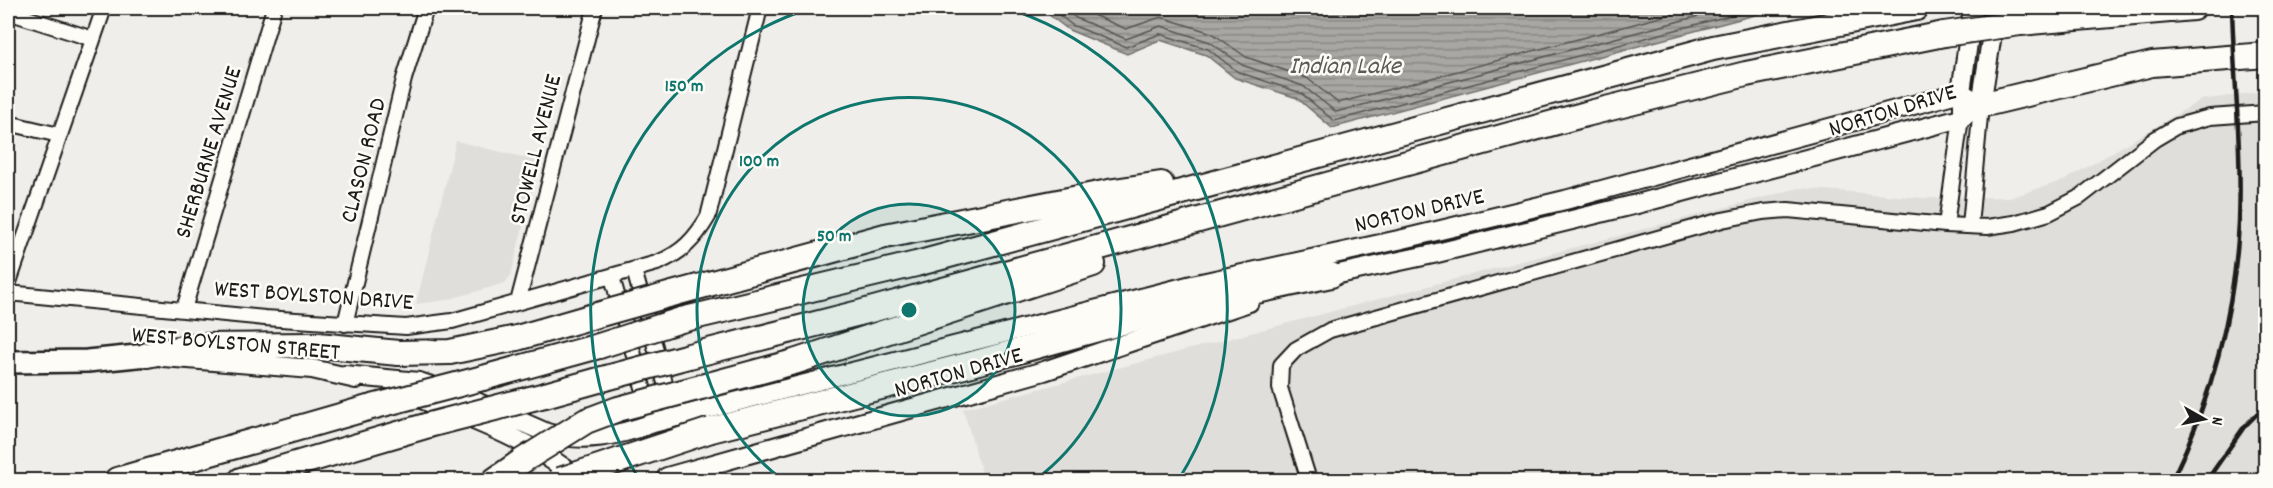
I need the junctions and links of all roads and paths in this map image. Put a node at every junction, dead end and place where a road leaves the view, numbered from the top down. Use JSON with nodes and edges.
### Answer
{"nodes":[{"id":1,"x":104,"y":8,"type":"edge"},
{"id":2,"x":274,"y":8,"type":"edge"},
{"id":3,"x":426,"y":8,"type":"edge"},
{"id":4,"x":595,"y":8,"type":"edge"},
{"id":5,"x":760,"y":8,"type":"edge"},
{"id":6,"x":1916,"y":8,"type":"edge"},
{"id":7,"x":1973,"y":8,"type":"edge"},
{"id":8,"x":1996,"y":8,"type":"edge"},
{"id":9,"x":2193,"y":8,"type":"edge"},
{"id":10,"x":8,"y":12,"type":"edge"},
{"id":11,"x":93,"y":39,"type":"junction"},
{"id":12,"x":2265,"y":56,"type":"edge"},
{"id":13,"x":1968,"y":105,"type":"junction"},
{"id":14,"x":2265,"y":113,"type":"edge"},
{"id":15,"x":8,"y":123,"type":"edge"},
{"id":16,"x":59,"y":135,"type":"junction"},
{"id":17,"x":1252,"y":172,"type":"junction"},
{"id":18,"x":1269,"y":201,"type":"junction"},
{"id":19,"x":1946,"y":225,"type":"junction"},
{"id":20,"x":1970,"y":226,"type":"junction"},
{"id":21,"x":634,"y":270,"type":"junction"},
{"id":22,"x":1331,"y":275,"type":"junction"},
{"id":23,"x":612,"y":277,"type":"junction"},
{"id":24,"x":8,"y":285,"type":"edge"},
{"id":25,"x":8,"y":293,"type":"edge"},
{"id":26,"x":518,"y":302,"type":"junction"},
{"id":27,"x":184,"y":309,"type":"junction"},
{"id":28,"x":345,"y":324,"type":"junction"},
{"id":29,"x":147,"y":355,"type":"junction"},
{"id":30,"x":8,"y":362,"type":"edge"},
{"id":31,"x":344,"y":375,"type":"junction"},
{"id":32,"x":674,"y":418,"type":"junction"},
{"id":33,"x":653,"y":423,"type":"junction"},
{"id":34,"x":688,"y":476,"type":"edge"},
{"id":35,"x":668,"y":479,"type":"edge"},
{"id":36,"x":117,"y":480,"type":"edge"},
{"id":37,"x":241,"y":480,"type":"edge"},
{"id":38,"x":495,"y":480,"type":"edge"},
{"id":39,"x":560,"y":480,"type":"edge"},
{"id":40,"x":580,"y":480,"type":"edge"},
{"id":41,"x":1309,"y":480,"type":"edge"}],
"edges":[{"from":1,"to":11,"type":"street"},
{"from":2,"to":27,"type":"street","name":"SHERBURNE AVENUE"},
{"from":3,"to":28,"type":"street","name":"CLASON ROAD"},
{"from":4,"to":26,"type":"street","name":"STOWELL AVENUE"},
{"from":5,"to":21,"type":"street","name":"WEST BOYLSTON DRIVE"},
{"from":6,"to":17,"type":"highway"},
{"from":7,"to":13,"type":"main road"},
{"from":8,"to":13,"type":"main road"},
{"from":9,"to":18,"type":"highway","bridge":true},
{"from":10,"to":11,"type":"street"},
{"from":11,"to":16,"type":"street"},
{"from":12,"to":13,"type":"highway"},
{"from":13,"to":19,"type":"street"},
{"from":13,"to":20,"type":"street"},
{"from":13,"to":22,"type":"main road","name":"NORTON DRIVE"},
{"from":13,"to":32,"type":"main road","name":"NORTON DRIVE"},
{"from":14,"to":20,"type":"street"},
{"from":15,"to":16,"type":"street"},
{"from":16,"to":24,"type":"street"},
{"from":17,"to":29,"type":"highway","bridge":true},
{"from":17,"to":36,"type":"highway","bridge":true},
{"from":18,"to":37,"type":"highway","bridge":true},
{"from":18,"to":38,"type":"highway","bridge":true},
{"from":19,"to":20,"type":"street"},
{"from":19,"to":41,"type":"street"},
{"from":21,"to":23,"type":"street","name":"WEST BOYLSTON DRIVE"},
{"from":21,"to":32,"type":"street"},
{"from":22,"to":34,"type":"main road","name":"NORTON DRIVE"},
{"from":22,"to":39,"type":"highway","bridge":true},
{"from":23,"to":26,"type":"street","name":"WEST BOYLSTON DRIVE"},
{"from":23,"to":33,"type":"street"},
{"from":25,"to":27,"type":"street","name":"WEST BOYLSTON DRIVE"},
{"from":26,"to":28,"type":"street","name":"WEST BOYLSTON DRIVE"},
{"from":27,"to":28,"type":"street","name":"WEST BOYLSTON DRIVE"},
{"from":29,"to":30,"type":"main road","name":"WEST BOYLSTON STREET"},
{"from":29,"to":31,"type":"main road","name":"WEST BOYLSTON STREET"},
{"from":31,"to":33,"type":"main road","name":"NORTON DRIVE"},
{"from":31,"to":40,"type":"main road","name":"WEST BOYLSTON STREET"},
{"from":32,"to":33,"type":"main road","name":"NORTON DRIVE"},
{"from":32,"to":34,"type":"main road"},
{"from":33,"to":35,"type":"main road"},
{"from":34,"to":35,"type":"main road","name":"NORTON DRIVE"}]}
